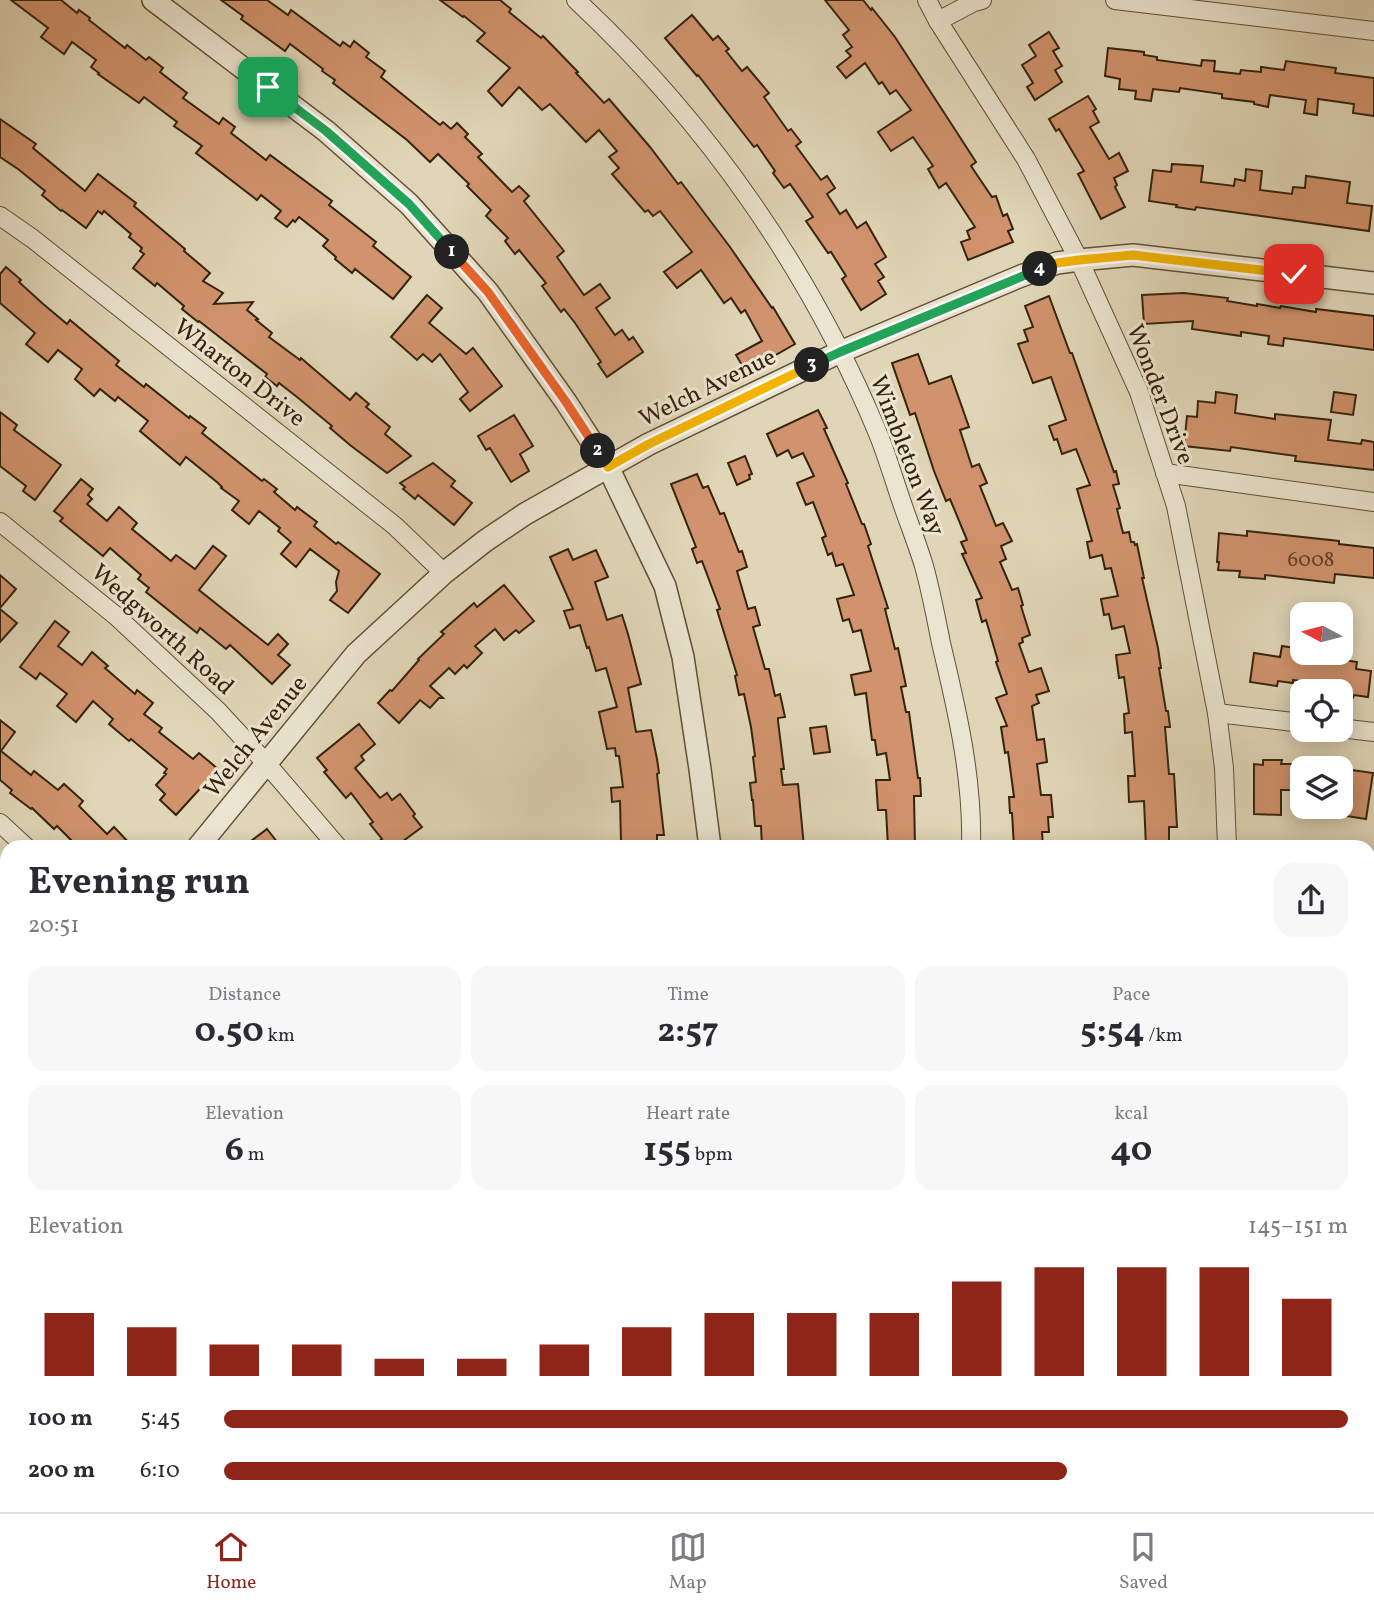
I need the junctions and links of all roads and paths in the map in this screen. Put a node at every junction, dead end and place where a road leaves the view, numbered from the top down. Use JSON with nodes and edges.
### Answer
{"nodes":[{"id":1,"x":153,"y":0,"type":"edge"},
{"id":2,"x":576,"y":0,"type":"edge"},
{"id":3,"x":927,"y":0,"type":"edge"},
{"id":4,"x":982,"y":0,"type":"edge"},
{"id":5,"x":1115,"y":0,"type":"edge"},
{"id":6,"x":938,"y":21,"type":"junction"},
{"id":7,"x":1374,"y":31,"type":"edge"},
{"id":8,"x":0,"y":216,"type":"edge"},
{"id":9,"x":1079,"y":260,"type":"junction"},
{"id":10,"x":1374,"y":284,"type":"edge"},
{"id":11,"x":840,"y":352,"type":"junction"},
{"id":12,"x":608,"y":467,"type":"junction"},
{"id":13,"x":1165,"y":473,"type":"junction"},
{"id":14,"x":1374,"y":502,"type":"edge"},
{"id":15,"x":0,"y":522,"type":"edge"},
{"id":16,"x":444,"y":573,"type":"junction"},
{"id":17,"x":1217,"y":713,"type":"junction"},
{"id":18,"x":1290,"y":722,"type":"edge"},
{"id":19,"x":1353,"y":730,"type":"edge"},
{"id":20,"x":1374,"y":732,"type":"edge"},
{"id":21,"x":266,"y":764,"type":"junction"},
{"id":22,"x":0,"y":823,"type":"edge"},
{"id":23,"x":18,"y":840,"type":"edge"},
{"id":24,"x":204,"y":840,"type":"edge"},
{"id":25,"x":332,"y":840,"type":"edge"},
{"id":26,"x":709,"y":840,"type":"edge"},
{"id":27,"x":971,"y":840,"type":"edge"},
{"id":28,"x":1227,"y":840,"type":"edge"}],
"edges":[{"from":1,"to":12,"type":"street"},
{"from":2,"to":11,"type":"street","name":"Wimbleton Way"},
{"from":3,"to":6,"type":"street","name":"Wonder Drive"},
{"from":4,"to":6,"type":"street"},
{"from":5,"to":7,"type":"street"},
{"from":6,"to":9,"type":"street","name":"Wonder Drive"},
{"from":8,"to":16,"type":"street","name":"Wharton Drive"},
{"from":9,"to":10,"type":"street","name":"Welch Avenue"},
{"from":9,"to":11,"type":"street","name":"Welch Avenue"},
{"from":9,"to":13,"type":"street","name":"Wonder Drive"},
{"from":11,"to":12,"type":"street","name":"Welch Avenue"},
{"from":11,"to":27,"type":"street","name":"Wimbleton Way"},
{"from":12,"to":16,"type":"street","name":"Welch Avenue"},
{"from":12,"to":26,"type":"street"},
{"from":13,"to":14,"type":"street"},
{"from":13,"to":17,"type":"street","name":"Wonder Drive"},
{"from":15,"to":21,"type":"street","name":"Wedgworth Road"},
{"from":16,"to":21,"type":"street","name":"Welch Avenue"},
{"from":17,"to":18,"type":"street"},
{"from":17,"to":28,"type":"street","name":"Wonder Drive"},
{"from":19,"to":20,"type":"street"},
{"from":21,"to":24,"type":"street","name":"Welch Avenue"},
{"from":21,"to":25,"type":"street","name":"Wedgworth Road"},
{"from":22,"to":23,"type":"street"}]}
